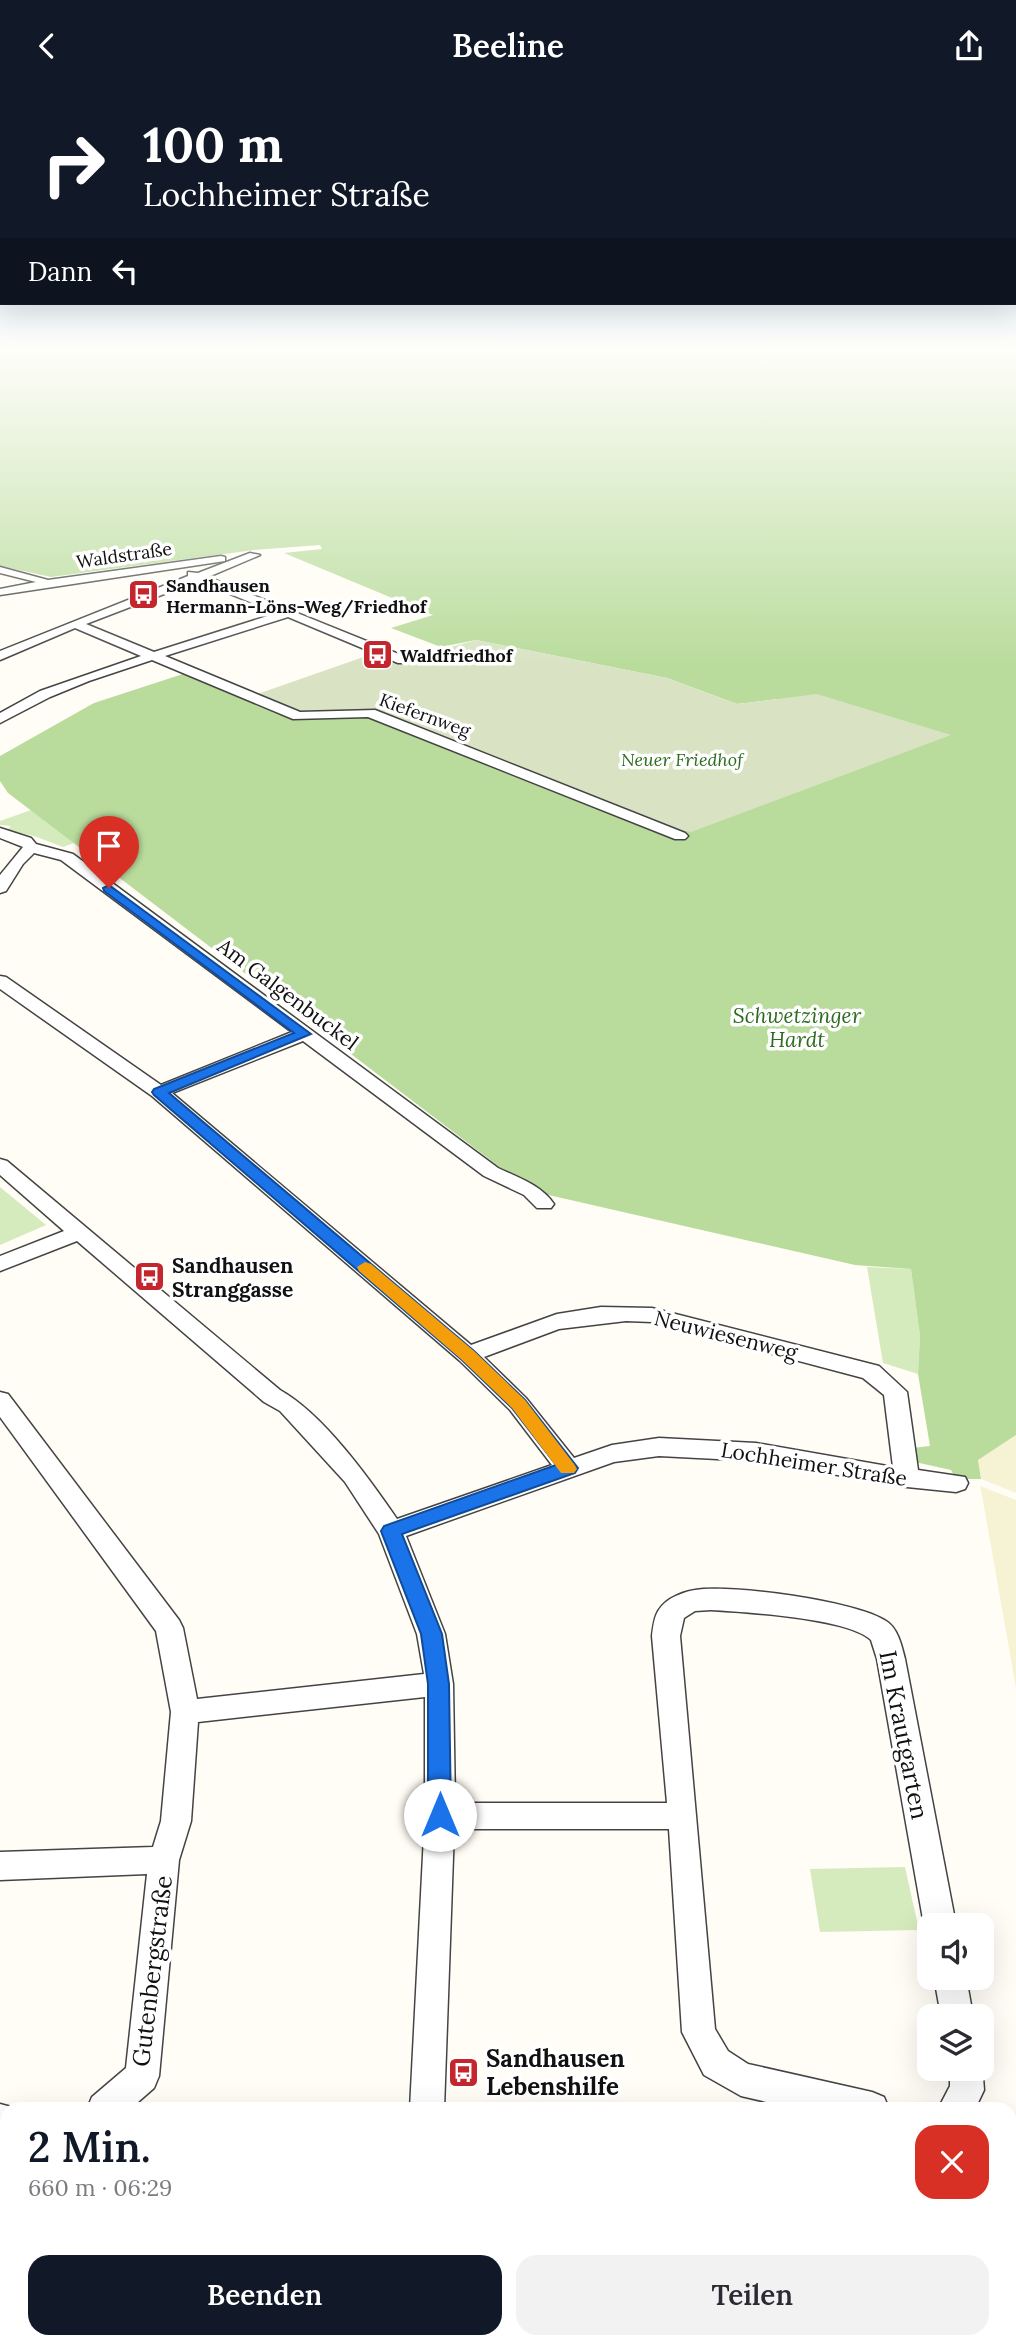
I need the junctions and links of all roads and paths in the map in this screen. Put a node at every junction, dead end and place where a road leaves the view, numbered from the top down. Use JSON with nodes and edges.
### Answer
{"nodes":[{"id":1,"x":175,"y":565,"type":"junction"},
{"id":2,"x":0,"y":570,"type":"edge"},
{"id":3,"x":198,"y":576,"type":"junction"},
{"id":4,"x":48,"y":583,"type":"junction"},
{"id":5,"x":0,"y":592,"type":"edge"},
{"id":6,"x":286,"y":614,"type":"junction"},
{"id":7,"x":75,"y":624,"type":"junction"},
{"id":8,"x":2,"y":655,"type":"edge"},
{"id":9,"x":156,"y":657,"type":"junction"},
{"id":10,"x":402,"y":660,"type":"dead end"},
{"id":11,"x":0,"y":719,"type":"edge"},
{"id":12,"x":0,"y":833,"type":"edge"},
{"id":13,"x":680,"y":836,"type":"dead end"},
{"id":14,"x":31,"y":847,"type":"junction"},
{"id":15,"x":0,"y":888,"type":"edge"},
{"id":16,"x":0,"y":981,"type":"edge"},
{"id":17,"x":304,"y":1034,"type":"junction"},
{"id":18,"x":159,"y":1092,"type":"junction"},
{"id":19,"x":0,"y":1165,"type":"edge"},
{"id":20,"x":544,"y":1204,"type":"dead end"},
{"id":21,"x":78,"y":1233,"type":"junction"},
{"id":22,"x":0,"y":1264,"type":"edge"},
{"id":23,"x":468,"y":1356,"type":"junction"},
{"id":24,"x":0,"y":1400,"type":"edge"},
{"id":25,"x":568,"y":1468,"type":"junction"},
{"id":26,"x":906,"y":1478,"type":"junction"},
{"id":27,"x":956,"y":1483,"type":"dead end"},
{"id":28,"x":391,"y":1531,"type":"junction"},
{"id":29,"x":439,"y":1684,"type":"junction"},
{"id":30,"x":185,"y":1712,"type":"junction"},
{"id":31,"x":440,"y":1815,"type":"junction"},
{"id":32,"x":683,"y":1816,"type":"junction"},
{"id":33,"x":164,"y":1860,"type":"junction"},
{"id":34,"x":0,"y":1866,"type":"edge"},
{"id":35,"x":938,"y":1913,"type":"edge"},
{"id":36,"x":967,"y":2081,"type":"edge"},
{"id":37,"x":112,"y":2102,"type":"edge"},
{"id":38,"x":427,"y":2102,"type":"edge"},
{"id":39,"x":842,"y":2102,"type":"edge"},
{"id":40,"x":959,"y":2102,"type":"edge"}],
"edges":[{"from":1,"to":3,"type":"street"},
{"from":1,"to":3,"type":"street","name":"Waldstraße"},
{"from":1,"to":4,"type":"street","name":"Waldstraße"},
{"from":2,"to":4,"type":"street"},
{"from":3,"to":6,"type":"street"},
{"from":3,"to":7,"type":"street"},
{"from":4,"to":5,"type":"street","name":"Waldstraße"},
{"from":6,"to":9,"type":"street"},
{"from":6,"to":10,"type":"street"},
{"from":7,"to":8,"type":"street"},
{"from":7,"to":9,"type":"street","name":"Kiefernweg"},
{"from":9,"to":11,"type":"street"},
{"from":9,"to":13,"type":"street","name":"Kiefernweg"},
{"from":12,"to":14,"type":"street","name":"Am Galgenbuckel"},
{"from":14,"to":15,"type":"street"},
{"from":14,"to":17,"type":"street","name":"Am Galgenbuckel"},
{"from":16,"to":18,"type":"street"},
{"from":17,"to":18,"type":"street"},
{"from":17,"to":20,"type":"street","name":"Am Galgenbuckel"},
{"from":18,"to":23,"type":"street"},
{"from":19,"to":21,"type":"street"},
{"from":21,"to":22,"type":"street"},
{"from":21,"to":28,"type":"street"},
{"from":23,"to":25,"type":"street"},
{"from":23,"to":26,"type":"street","name":"Neuwiesenweg"},
{"from":24,"to":30,"type":"street","name":"Gutenbergstraße"},
{"from":25,"to":26,"type":"street","name":"Lochheimer Straße"},
{"from":25,"to":28,"type":"street","name":"Lochheimer Straße"},
{"from":26,"to":27,"type":"street","name":"Lochheimer Straße"},
{"from":28,"to":29,"type":"street"},
{"from":29,"to":30,"type":"street"},
{"from":29,"to":31,"type":"street"},
{"from":30,"to":33,"type":"street","name":"Gutenbergstraße"},
{"from":31,"to":32,"type":"street"},
{"from":31,"to":38,"type":"street"},
{"from":32,"to":35,"type":"street","name":"Im Krautgarten"},
{"from":32,"to":39,"type":"street","name":"Im Krautgarten"},
{"from":33,"to":34,"type":"street"},
{"from":33,"to":37,"type":"street","name":"Gutenbergstraße"},
{"from":36,"to":40,"type":"street"}]}
